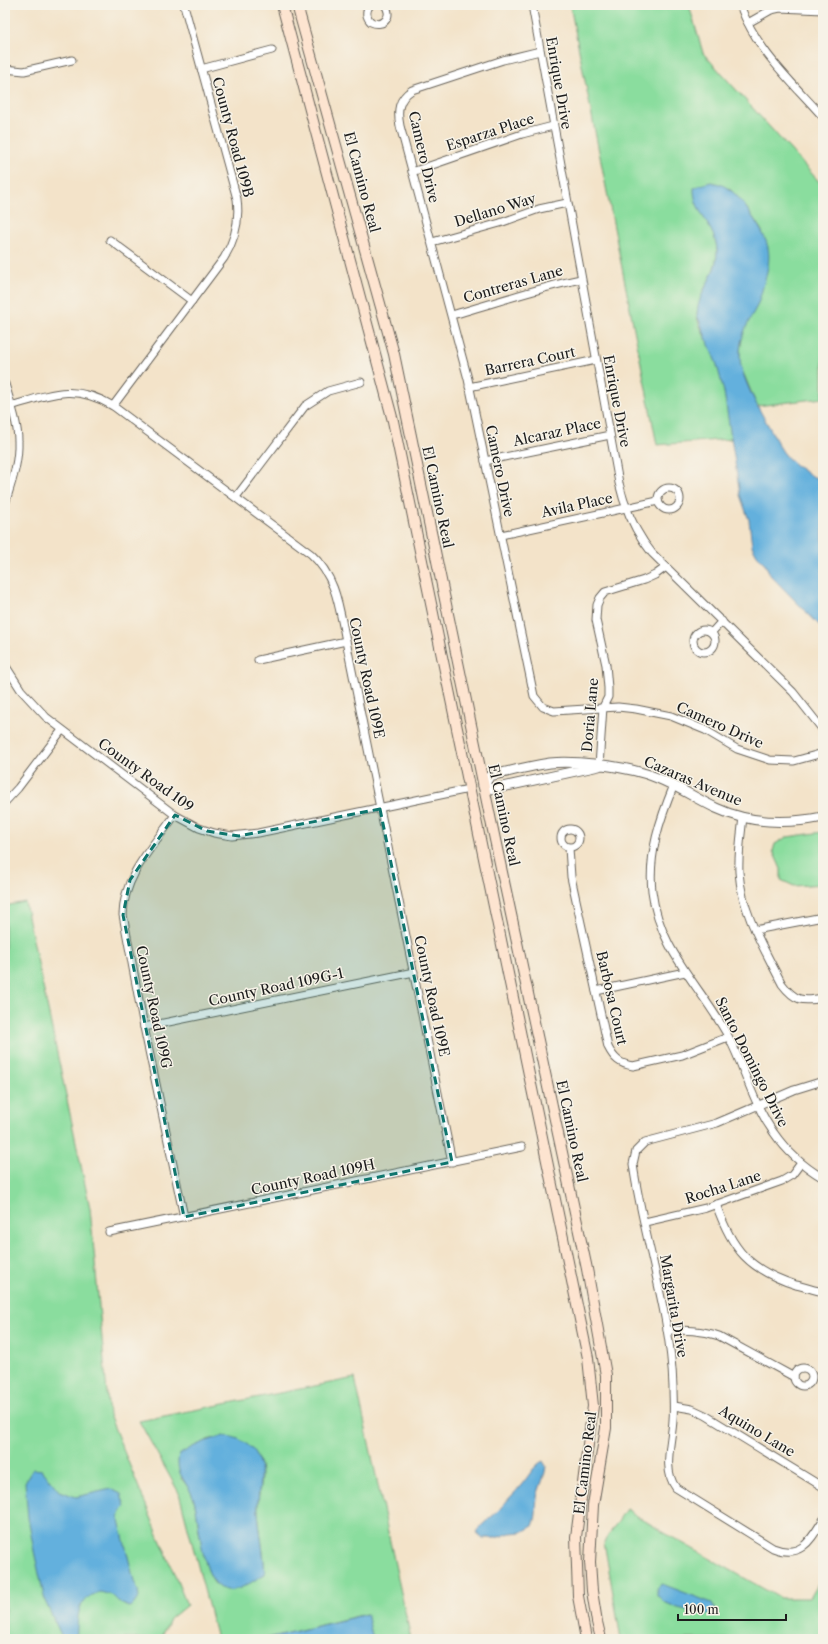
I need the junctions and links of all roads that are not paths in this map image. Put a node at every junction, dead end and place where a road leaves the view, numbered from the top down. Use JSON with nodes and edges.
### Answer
{"nodes":[{"id":1,"x":184,"y":5,"type":"edge"},
{"id":2,"x":282,"y":5,"type":"edge"},
{"id":3,"x":297,"y":5,"type":"edge"},
{"id":4,"x":370,"y":5,"type":"edge"},
{"id":5,"x":387,"y":5,"type":"edge"},
{"id":6,"x":532,"y":5,"type":"edge"},
{"id":7,"x":740,"y":5,"type":"edge"},
{"id":8,"x":823,"y":10,"type":"edge"},
{"id":9,"x":748,"y":23,"type":"junction"},
{"id":10,"x":272,"y":50,"type":"dead end"},
{"id":11,"x":540,"y":51,"type":"junction"},
{"id":12,"x":72,"y":60,"type":"dead end"},
{"id":13,"x":201,"y":69,"type":"junction"},
{"id":14,"x":5,"y":70,"type":"edge"},
{"id":15,"x":823,"y":117,"type":"edge"},
{"id":16,"x":553,"y":126,"type":"junction"},
{"id":17,"x":412,"y":172,"type":"junction"},
{"id":18,"x":567,"y":203,"type":"junction"},
{"id":19,"x":110,"y":240,"type":"dead end"},
{"id":20,"x":432,"y":242,"type":"junction"},
{"id":21,"x":581,"y":279,"type":"junction"},
{"id":22,"x":192,"y":301,"type":"junction"},
{"id":23,"x":452,"y":315,"type":"junction"},
{"id":24,"x":596,"y":360,"type":"junction"},
{"id":25,"x":361,"y":382,"type":"dead end"},
{"id":26,"x":5,"y":384,"type":"edge"},
{"id":27,"x":469,"y":387,"type":"junction"},
{"id":28,"x":11,"y":406,"type":"junction"},
{"id":29,"x":113,"y":406,"type":"junction"},
{"id":30,"x":610,"y":435,"type":"junction"},
{"id":31,"x":485,"y":460,"type":"junction"},
{"id":32,"x":236,"y":497,"type":"junction"},
{"id":33,"x":658,"y":501,"type":"dead end"},
{"id":34,"x":5,"y":504,"type":"edge"},
{"id":35,"x":626,"y":508,"type":"junction"},
{"id":36,"x":501,"y":535,"type":"junction"},
{"id":37,"x":666,"y":567,"type":"junction"},
{"id":38,"x":722,"y":621,"type":"junction"},
{"id":39,"x":712,"y":632,"type":"dead end"},
{"id":40,"x":346,"y":641,"type":"junction"},
{"id":41,"x":258,"y":660,"type":"dead end"},
{"id":42,"x":5,"y":665,"type":"edge"},
{"id":43,"x":603,"y":707,"type":"junction"},
{"id":44,"x":62,"y":730,"type":"junction"},
{"id":45,"x":823,"y":730,"type":"edge"},
{"id":46,"x":823,"y":753,"type":"edge"},
{"id":47,"x":599,"y":766,"type":"junction"},
{"id":48,"x":674,"y":785,"type":"junction"},
{"id":49,"x":483,"y":786,"type":"junction"},
{"id":50,"x":469,"y":789,"type":"junction"},
{"id":51,"x":5,"y":802,"type":"edge"},
{"id":52,"x":380,"y":809,"type":"junction"},
{"id":53,"x":175,"y":815,"type":"junction"},
{"id":54,"x":743,"y":817,"type":"junction"},
{"id":55,"x":823,"y":817,"type":"edge"},
{"id":56,"x":569,"y":848,"type":"dead end"},
{"id":57,"x":823,"y":917,"type":"edge"},
{"id":58,"x":755,"y":930,"type":"junction"},
{"id":59,"x":414,"y":972,"type":"junction"},
{"id":60,"x":685,"y":972,"type":"junction"},
{"id":61,"x":596,"y":991,"type":"junction"},
{"id":62,"x":823,"y":998,"type":"edge"},
{"id":63,"x":144,"y":1027,"type":"junction"},
{"id":64,"x":728,"y":1037,"type":"junction"},
{"id":65,"x":823,"y":1081,"type":"edge"},
{"id":66,"x":758,"y":1107,"type":"junction"},
{"id":67,"x":522,"y":1147,"type":"dead end"},
{"id":68,"x":452,"y":1162,"type":"junction"},
{"id":69,"x":801,"y":1163,"type":"junction"},
{"id":70,"x":823,"y":1178,"type":"edge"},
{"id":71,"x":716,"y":1204,"type":"junction"},
{"id":72,"x":184,"y":1217,"type":"junction"},
{"id":73,"x":645,"y":1222,"type":"junction"},
{"id":74,"x":109,"y":1232,"type":"dead end"},
{"id":75,"x":823,"y":1292,"type":"edge"},
{"id":76,"x":667,"y":1330,"type":"junction"},
{"id":77,"x":794,"y":1377,"type":"dead end"},
{"id":78,"x":674,"y":1406,"type":"junction"},
{"id":79,"x":823,"y":1487,"type":"edge"},
{"id":80,"x":823,"y":1520,"type":"edge"},
{"id":81,"x":586,"y":1639,"type":"edge"},
{"id":82,"x":601,"y":1639,"type":"edge"}],
"edges":[{"from":1,"to":13,"type":"street","name":"County Road 109B"},
{"from":2,"to":50,"type":"main road","name":"El Camino Real"},
{"from":3,"to":49,"type":"main road","name":"El Camino Real"},
{"from":4,"to":5,"type":"street"},
{"from":6,"to":11,"type":"street","name":"Enrique Drive"},
{"from":7,"to":9,"type":"street"},
{"from":8,"to":9,"type":"street"},
{"from":9,"to":15,"type":"street"},
{"from":10,"to":13,"type":"street"},
{"from":11,"to":16,"type":"street","name":"Enrique Drive"},
{"from":11,"to":17,"type":"street","name":"Camero Drive"},
{"from":12,"to":14,"type":"street"},
{"from":13,"to":22,"type":"street","name":"County Road 109B"},
{"from":16,"to":17,"type":"street","name":"Esparza Place"},
{"from":16,"to":18,"type":"street","name":"Enrique Drive"},
{"from":17,"to":20,"type":"street","name":"Camero Drive"},
{"from":18,"to":20,"type":"street","name":"Dellano Way"},
{"from":18,"to":21,"type":"street","name":"Enrique Drive"},
{"from":19,"to":22,"type":"street"},
{"from":20,"to":23,"type":"street","name":"Camero Drive"},
{"from":21,"to":23,"type":"street","name":"Contreras Lane"},
{"from":21,"to":24,"type":"street","name":"Enrique Drive"},
{"from":22,"to":29,"type":"street","name":"County Road 109B"},
{"from":23,"to":27,"type":"street","name":"Camero Drive"},
{"from":24,"to":27,"type":"street","name":"Barrera Court"},
{"from":24,"to":30,"type":"street","name":"Enrique Drive"},
{"from":25,"to":32,"type":"street"},
{"from":26,"to":28,"type":"street"},
{"from":27,"to":31,"type":"street","name":"Camero Drive"},
{"from":28,"to":29,"type":"street","name":"County Road 109E"},
{"from":28,"to":34,"type":"street"},
{"from":29,"to":32,"type":"street","name":"County Road 109E"},
{"from":30,"to":31,"type":"street","name":"Alcaraz Place"},
{"from":30,"to":35,"type":"street","name":"Enrique Drive"},
{"from":31,"to":36,"type":"street","name":"Camero Drive"},
{"from":32,"to":40,"type":"street","name":"County Road 109E"},
{"from":33,"to":35,"type":"street","name":"Avila Place"},
{"from":35,"to":36,"type":"street","name":"Avila Place"},
{"from":35,"to":37,"type":"street","name":"Enrique Drive"},
{"from":36,"to":43,"type":"street","name":"Camero Drive"},
{"from":37,"to":38,"type":"street","name":"Enrique Drive"},
{"from":37,"to":43,"type":"street","name":"Doria Lane"},
{"from":38,"to":39,"type":"street"},
{"from":38,"to":45,"type":"street","name":"Enrique Drive"},
{"from":40,"to":41,"type":"street"},
{"from":40,"to":52,"type":"street","name":"County Road 109E"},
{"from":42,"to":44,"type":"street","name":"County Road 109"},
{"from":43,"to":46,"type":"street","name":"Camero Drive"},
{"from":43,"to":47,"type":"street","name":"Doria Lane"},
{"from":44,"to":51,"type":"street"},
{"from":44,"to":53,"type":"street","name":"County Road 109"},
{"from":47,"to":48,"type":"street","name":"Cazaras Avenue"},
{"from":47,"to":49,"type":"street","name":"Cazaras Avenue"},
{"from":47,"to":49,"type":"street","name":"Cazaras Avenue"},
{"from":48,"to":54,"type":"street","name":"Cazaras Avenue"},
{"from":48,"to":60,"type":"street","name":"Santo Domingo Drive"},
{"from":49,"to":50,"type":"main road"},
{"from":49,"to":82,"type":"main road","name":"El Camino Real"},
{"from":50,"to":52,"type":"street","name":"County Road 109"},
{"from":50,"to":81,"type":"main road","name":"El Camino Real"},
{"from":52,"to":53,"type":"street","name":"County Road 109"},
{"from":52,"to":59,"type":"street","name":"County Road 109E"},
{"from":53,"to":63,"type":"street","name":"County Road 109G"},
{"from":54,"to":55,"type":"street","name":"Cazaras Avenue"},
{"from":54,"to":58,"type":"street"},
{"from":56,"to":61,"type":"street","name":"Barbosa Court"},
{"from":57,"to":58,"type":"street"},
{"from":58,"to":62,"type":"street"},
{"from":59,"to":63,"type":"street","name":"County Road 109G-1"},
{"from":59,"to":68,"type":"street","name":"County Road 109E"},
{"from":60,"to":61,"type":"street"},
{"from":60,"to":64,"type":"street","name":"Santo Domingo Drive"},
{"from":61,"to":64,"type":"street","name":"Barbosa Court"},
{"from":63,"to":72,"type":"street","name":"County Road 109G"},
{"from":64,"to":66,"type":"street","name":"Santo Domingo Drive"},
{"from":65,"to":66,"type":"street","name":"Margarita Drive"},
{"from":66,"to":69,"type":"street","name":"Santo Domingo Drive"},
{"from":66,"to":73,"type":"street","name":"Margarita Drive"},
{"from":67,"to":68,"type":"street","name":"County Road 109H"},
{"from":68,"to":72,"type":"street","name":"County Road 109H"},
{"from":69,"to":70,"type":"street","name":"Santo Domingo Drive"},
{"from":69,"to":71,"type":"street","name":"Rocha Lane"},
{"from":71,"to":73,"type":"street","name":"Rocha Lane"},
{"from":71,"to":75,"type":"street"},
{"from":72,"to":74,"type":"street","name":"County Road 109H"},
{"from":73,"to":76,"type":"street","name":"Margarita Drive"},
{"from":76,"to":77,"type":"street"},
{"from":76,"to":78,"type":"street","name":"Margarita Drive"},
{"from":78,"to":79,"type":"street","name":"Aquino Lane"},
{"from":78,"to":80,"type":"street","name":"Margarita Drive"}]}
